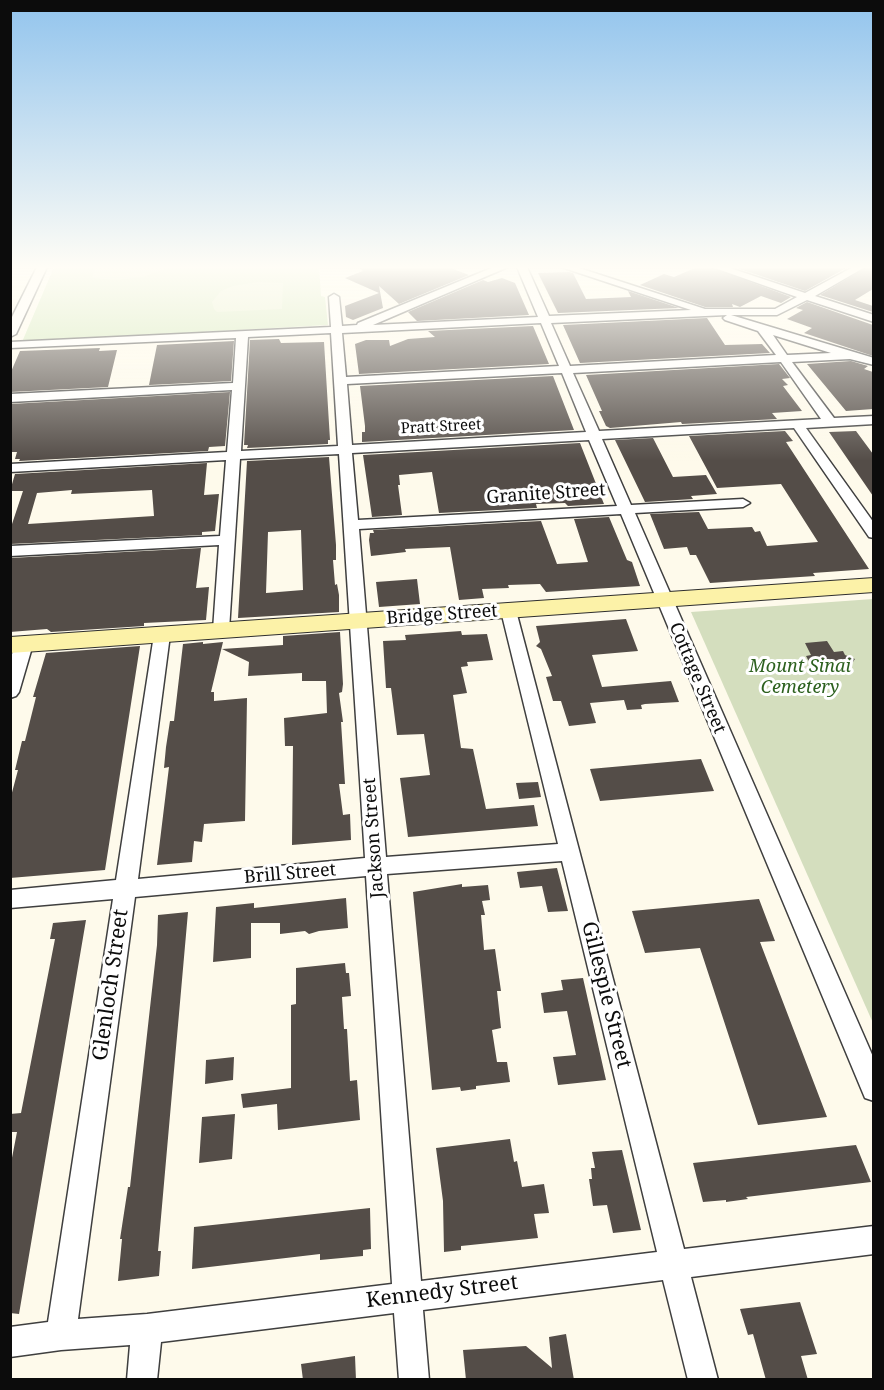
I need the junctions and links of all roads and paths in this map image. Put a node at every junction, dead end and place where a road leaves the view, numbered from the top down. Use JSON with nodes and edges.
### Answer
{"nodes":[{"id":1,"x":337,"y":332,"type":"joint"},
{"id":2,"x":548,"y":332,"type":"edge"},
{"id":3,"x":765,"y":332,"type":"edge"},
{"id":4,"x":773,"y":332,"type":"edge"},
{"id":5,"x":242,"y":336,"type":"junction"},
{"id":6,"x":10,"y":345,"type":"edge"},
{"id":7,"x":851,"y":355,"type":"junction"},
{"id":8,"x":783,"y":358,"type":"junction"},
{"id":9,"x":873,"y":362,"type":"edge"},
{"id":10,"x":564,"y":369,"type":"junction"},
{"id":11,"x":340,"y":381,"type":"junction"},
{"id":12,"x":238,"y":386,"type":"junction"},
{"id":13,"x":10,"y":398,"type":"edge"},
{"id":14,"x":873,"y":420,"type":"edge"},
{"id":15,"x":830,"y":422,"type":"junction"},
{"id":16,"x":797,"y":424,"type":"junction"},
{"id":17,"x":593,"y":435,"type":"junction"},
{"id":18,"x":345,"y":449,"type":"junction"},
{"id":19,"x":233,"y":455,"type":"junction"},
{"id":20,"x":10,"y":468,"type":"edge"},
{"id":21,"x":742,"y":503,"type":"dead end"},
{"id":22,"x":624,"y":508,"type":"junction"},
{"id":23,"x":351,"y":525,"type":"junction"},
{"id":24,"x":873,"y":534,"type":"edge"},
{"id":25,"x":227,"y":540,"type":"junction"},
{"id":26,"x":10,"y":551,"type":"edge"},
{"id":27,"x":873,"y":585,"type":"edge"},
{"id":28,"x":664,"y":600,"type":"junction"},
{"id":29,"x":509,"y":611,"type":"junction"},
{"id":30,"x":358,"y":621,"type":"junction"},
{"id":31,"x":221,"y":630,"type":"junction"},
{"id":32,"x":162,"y":635,"type":"junction"},
{"id":33,"x":17,"y":645,"type":"edge"},
{"id":34,"x":10,"y":692,"type":"edge"},
{"id":35,"x":570,"y":852,"type":"junction"},
{"id":36,"x":376,"y":866,"type":"junction"},
{"id":37,"x":125,"y":889,"type":"junction"},
{"id":38,"x":10,"y":899,"type":"edge"},
{"id":39,"x":873,"y":1089,"type":"edge"},
{"id":40,"x":873,"y":1240,"type":"edge"},
{"id":41,"x":674,"y":1263,"type":"junction"},
{"id":42,"x":408,"y":1296,"type":"junction"},
{"id":43,"x":147,"y":1329,"type":"junction"},
{"id":44,"x":61,"y":1335,"type":"junction"},
{"id":45,"x":10,"y":1342,"type":"edge"},
{"id":46,"x":142,"y":1380,"type":"edge"},
{"id":47,"x":414,"y":1380,"type":"edge"},
{"id":48,"x":703,"y":1380,"type":"edge"}],
"edges":[{"from":1,"to":5,"type":"street"},
{"from":1,"to":11,"type":"street","name":"Jackson Street"},
{"from":2,"to":10,"type":"street","name":"Cottage Street"},
{"from":3,"to":8,"type":"street"},
{"from":4,"to":7,"type":"street"},
{"from":5,"to":6,"type":"street"},
{"from":5,"to":12,"type":"street"},
{"from":7,"to":8,"type":"street"},
{"from":7,"to":9,"type":"street"},
{"from":8,"to":10,"type":"street"},
{"from":8,"to":15,"type":"street"},
{"from":10,"to":11,"type":"street"},
{"from":10,"to":17,"type":"street","name":"Cottage Street"},
{"from":11,"to":18,"type":"street","name":"Jackson Street"},
{"from":12,"to":13,"type":"street"},
{"from":12,"to":19,"type":"street"},
{"from":14,"to":15,"type":"street","name":"Pratt Street"},
{"from":15,"to":16,"type":"street","name":"Pratt Street"},
{"from":16,"to":17,"type":"street","name":"Pratt Street"},
{"from":16,"to":24,"type":"street"},
{"from":17,"to":18,"type":"street","name":"Pratt Street"},
{"from":17,"to":22,"type":"street","name":"Cottage Street"},
{"from":18,"to":19,"type":"street","name":"Pratt Street"},
{"from":18,"to":23,"type":"street","name":"Jackson Street"},
{"from":19,"to":20,"type":"street","name":"Pratt Street"},
{"from":19,"to":25,"type":"street"},
{"from":21,"to":22,"type":"street","name":"Granite Street"},
{"from":22,"to":23,"type":"street","name":"Granite Street"},
{"from":22,"to":28,"type":"street","name":"Cottage Street"},
{"from":23,"to":30,"type":"street","name":"Jackson Street"},
{"from":25,"to":26,"type":"street"},
{"from":25,"to":31,"type":"street"},
{"from":27,"to":28,"type":"main road","name":"Bridge Street"},
{"from":28,"to":29,"type":"main road","name":"Bridge Street"},
{"from":28,"to":39,"type":"street","name":"Cottage Street"},
{"from":29,"to":30,"type":"main road","name":"Bridge Street"},
{"from":29,"to":35,"type":"street","name":"Gillespie Street"},
{"from":30,"to":31,"type":"main road","name":"Bridge Street"},
{"from":30,"to":36,"type":"street","name":"Jackson Street"},
{"from":31,"to":32,"type":"main road","name":"Bridge Street"},
{"from":32,"to":33,"type":"main road","name":"Bridge Street"},
{"from":32,"to":37,"type":"street","name":"Glenloch Street"},
{"from":33,"to":34,"type":"street"},
{"from":35,"to":36,"type":"street","name":"Brill Street"},
{"from":35,"to":41,"type":"street","name":"Gillespie Street"},
{"from":36,"to":37,"type":"street","name":"Brill Street"},
{"from":36,"to":42,"type":"street","name":"Jackson Street"},
{"from":37,"to":38,"type":"street","name":"Brill Street"},
{"from":37,"to":44,"type":"street","name":"Glenloch Street"},
{"from":40,"to":41,"type":"street","name":"Kennedy Street"},
{"from":41,"to":42,"type":"street","name":"Kennedy Street"},
{"from":41,"to":48,"type":"street","name":"Gillespie Street"},
{"from":42,"to":43,"type":"street","name":"Kennedy Street"},
{"from":42,"to":47,"type":"street","name":"Jackson Street"},
{"from":43,"to":44,"type":"street","name":"Kennedy Street"},
{"from":43,"to":46,"type":"street"},
{"from":44,"to":45,"type":"street","name":"Kennedy Street"}]}
